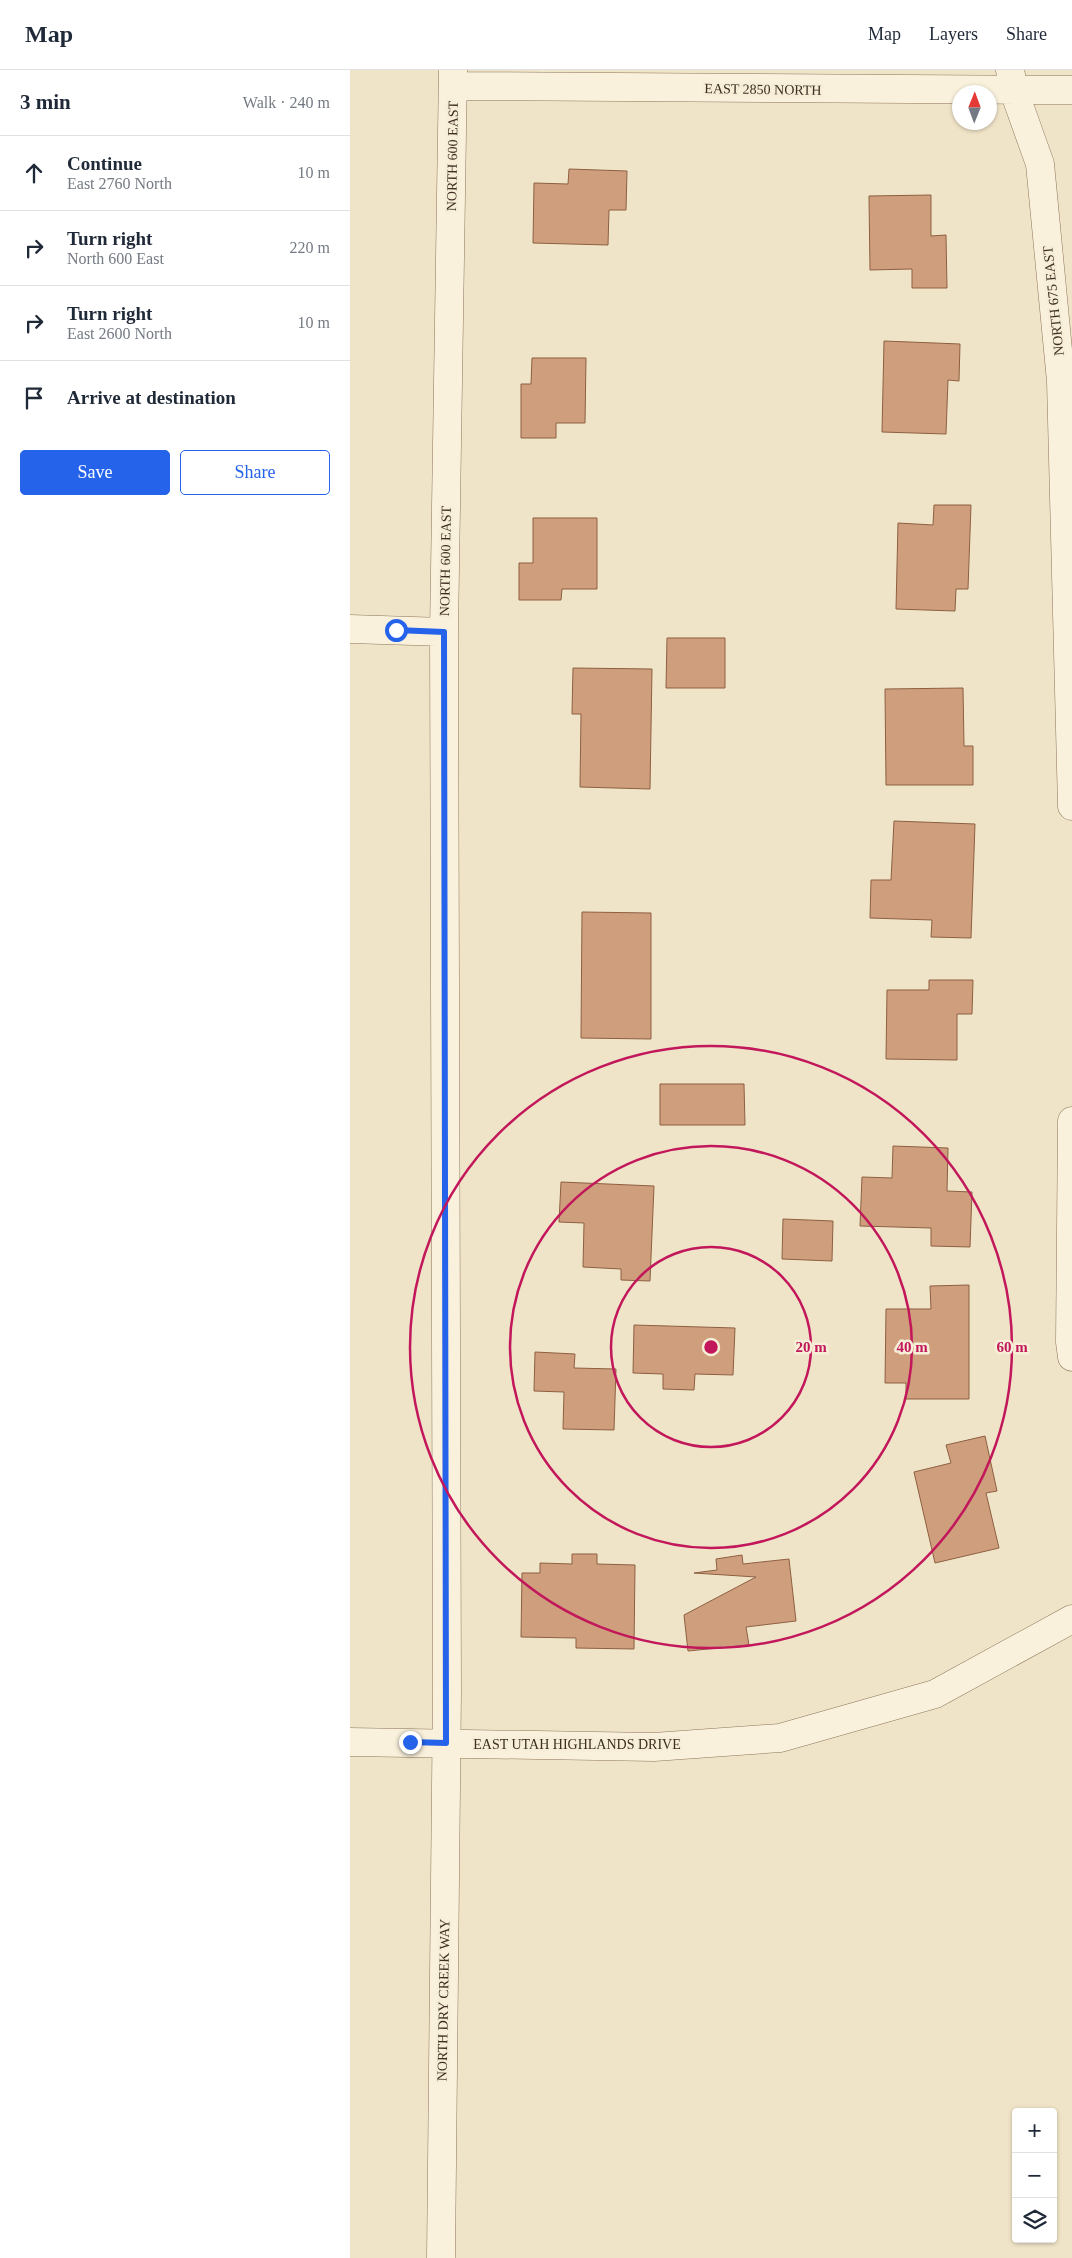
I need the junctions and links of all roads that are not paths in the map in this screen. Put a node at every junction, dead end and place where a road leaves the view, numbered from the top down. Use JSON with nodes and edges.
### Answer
{"nodes":[{"id":1,"x":453,"y":78,"type":"edge"},
{"id":2,"x":1012,"y":80,"type":"edge"},
{"id":3,"x":1072,"y":90,"type":"edge"},
{"id":4,"x":350,"y":629,"type":"edge"},
{"id":5,"x":444,"y":632,"type":"junction"},
{"id":6,"x":1072,"y":806,"type":"edge"},
{"id":7,"x":1072,"y":1121,"type":"edge"},
{"id":8,"x":1072,"y":1357,"type":"edge"},
{"id":9,"x":1072,"y":1619,"type":"edge"},
{"id":10,"x":350,"y":1742,"type":"edge"},
{"id":11,"x":446,"y":1743,"type":"junction"},
{"id":12,"x":441,"y":2258,"type":"edge"}],
"edges":[{"from":1,"to":2,"type":"street","name":"EAST 2850 NORTH"},
{"from":1,"to":5,"type":"street","name":"NORTH 600 EAST"},
{"from":2,"to":3,"type":"street","name":"EAST 2850 NORTH"},
{"from":2,"to":6,"type":"street","name":"NORTH 675 EAST"},
{"from":4,"to":5,"type":"street"},
{"from":5,"to":11,"type":"street","name":"NORTH 600 EAST"},
{"from":7,"to":8,"type":"street"},
{"from":9,"to":11,"type":"street","name":"EAST UTAH HIGHLANDS DRIVE"},
{"from":10,"to":11,"type":"street","name":"EAST UTAH HIGHLANDS DRIVE"},
{"from":11,"to":12,"type":"street","name":"NORTH DRY CREEK WAY"}]}
